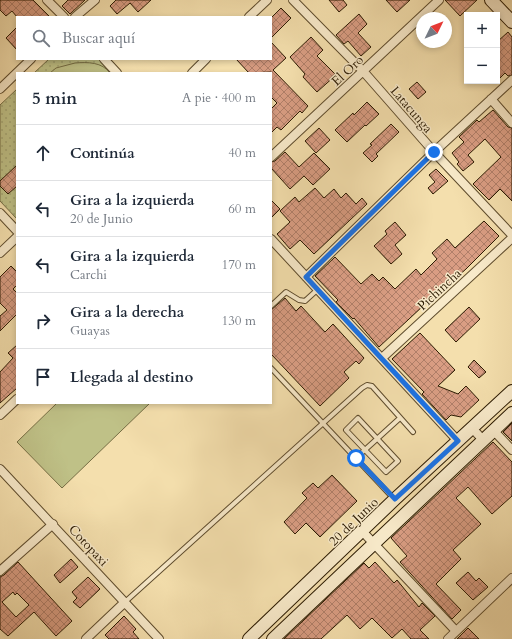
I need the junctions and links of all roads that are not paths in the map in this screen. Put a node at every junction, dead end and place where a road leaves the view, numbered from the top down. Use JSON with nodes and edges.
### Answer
{"nodes":[{"id":1,"x":48,"y":0,"type":"edge"},
{"id":2,"x":95,"y":0,"type":"edge"},
{"id":3,"x":267,"y":0,"type":"edge"},
{"id":4,"x":293,"y":0,"type":"edge"},
{"id":5,"x":439,"y":0,"type":"edge"},
{"id":6,"x":491,"y":0,"type":"edge"},
{"id":7,"x":63,"y":16,"type":"edge"},
{"id":8,"x":76,"y":16,"type":"edge"},
{"id":9,"x":250,"y":16,"type":"edge"},
{"id":10,"x":512,"y":22,"type":"edge"},
{"id":11,"x":30,"y":60,"type":"edge"},
{"id":12,"x":105,"y":60,"type":"edge"},
{"id":13,"x":205,"y":60,"type":"edge"},
{"id":14,"x":363,"y":71,"type":"junction"},
{"id":15,"x":18,"y":72,"type":"edge"},
{"id":16,"x":116,"y":72,"type":"edge"},
{"id":17,"x":193,"y":72,"type":"edge"},
{"id":18,"x":16,"y":74,"type":"edge"},
{"id":19,"x":512,"y":80,"type":"edge"},
{"id":20,"x":0,"y":90,"type":"edge"},
{"id":21,"x":491,"y":99,"type":"junction"},
{"id":22,"x":512,"y":123,"type":"edge"},
{"id":23,"x":434,"y":152,"type":"junction"},
{"id":24,"x":272,"y":156,"type":"edge"},
{"id":25,"x":0,"y":213,"type":"edge"},
{"id":26,"x":16,"y":230,"type":"edge"},
{"id":27,"x":512,"y":235,"type":"edge"},
{"id":28,"x":16,"y":238,"type":"edge"},
{"id":29,"x":512,"y":238,"type":"edge"},
{"id":30,"x":272,"y":240,"type":"edge"},
{"id":31,"x":0,"y":253,"type":"edge"},
{"id":32,"x":306,"y":277,"type":"junction"},
{"id":33,"x":318,"y":289,"type":"junction"},
{"id":34,"x":272,"y":305,"type":"edge"},
{"id":35,"x":382,"y":358,"type":"junction"},
{"id":36,"x":272,"y":369,"type":"edge"},
{"id":37,"x":512,"y":391,"type":"edge"},
{"id":38,"x":16,"y":400,"type":"edge"},
{"id":39,"x":512,"y":413,"type":"edge"},
{"id":40,"x":0,"y":415,"type":"edge"},
{"id":41,"x":400,"y":418,"type":"junction"},
{"id":42,"x":322,"y":423,"type":"junction"},
{"id":43,"x":472,"y":428,"type":"junction"},
{"id":44,"x":493,"y":430,"type":"junction"},
{"id":45,"x":413,"y":432,"type":"dead end"},
{"id":46,"x":377,"y":439,"type":"junction"},
{"id":47,"x":483,"y":440,"type":"junction"},
{"id":48,"x":458,"y":441,"type":"junction"},
{"id":49,"x":365,"y":450,"type":"junction"},
{"id":50,"x":512,"y":450,"type":"edge"},
{"id":51,"x":356,"y":458,"type":"junction"},
{"id":52,"x":0,"y":469,"type":"edge"},
{"id":53,"x":395,"y":499,"type":"junction"},
{"id":54,"x":53,"y":524,"type":"junction"},
{"id":55,"x":362,"y":531,"type":"junction"},
{"id":56,"x":374,"y":543,"type":"junction"},
{"id":57,"x":0,"y":571,"type":"edge"},
{"id":58,"x":512,"y":578,"type":"edge"},
{"id":59,"x":125,"y":602,"type":"junction"},
{"id":60,"x":456,"y":631,"type":"junction"},
{"id":61,"x":86,"y":639,"type":"edge"},
{"id":62,"x":159,"y":639,"type":"edge"},
{"id":63,"x":248,"y":639,"type":"edge"},
{"id":64,"x":273,"y":639,"type":"edge"},
{"id":65,"x":448,"y":639,"type":"edge"}],
"edges":[{"from":1,"to":7,"type":"street"},
{"from":2,"to":8,"type":"street"},
{"from":3,"to":9,"type":"street"},
{"from":4,"to":14,"type":"street","name":"Latacunga"},
{"from":5,"to":14,"type":"street","name":"El Oro"},
{"from":6,"to":10,"type":"street"},
{"from":11,"to":15,"type":"street"},
{"from":12,"to":16,"type":"street"},
{"from":13,"to":17,"type":"street"},
{"from":14,"to":23,"type":"street","name":"Latacunga"},
{"from":14,"to":24,"type":"street","name":"El Oro"},
{"from":18,"to":20,"type":"street"},
{"from":19,"to":21,"type":"street"},
{"from":21,"to":22,"type":"street"},
{"from":21,"to":23,"type":"street"},
{"from":23,"to":27,"type":"street","name":"Latacunga"},
{"from":23,"to":32,"type":"street"},
{"from":25,"to":26,"type":"street"},
{"from":28,"to":31,"type":"street"},
{"from":29,"to":35,"type":"street","name":"Pichincha"},
{"from":30,"to":32,"type":"street"},
{"from":32,"to":33,"type":"street"},
{"from":33,"to":34,"type":"lane"},
{"from":33,"to":35,"type":"street"},
{"from":35,"to":48,"type":"street"},
{"from":36,"to":42,"type":"lane"},
{"from":37,"to":43,"type":"street","name":"20 de Junio"},
{"from":38,"to":40,"type":"street"},
{"from":39,"to":44,"type":"street"},
{"from":41,"to":42,"type":"lane"},
{"from":41,"to":45,"type":"lane"},
{"from":41,"to":46,"type":"lane"},
{"from":42,"to":51,"type":"lane"},
{"from":42,"to":59,"type":"lane"},
{"from":43,"to":47,"type":"street"},
{"from":43,"to":48,"type":"street","name":"20 de Junio"},
{"from":44,"to":47,"type":"street"},
{"from":44,"to":50,"type":"street"},
{"from":46,"to":49,"type":"lane"},
{"from":46,"to":49,"type":"lane"},
{"from":46,"to":49,"type":"lane"},
{"from":47,"to":56,"type":"street"},
{"from":48,"to":53,"type":"street","name":"20 de Junio"},
{"from":49,"to":51,"type":"lane"},
{"from":51,"to":53,"type":"lane"},
{"from":52,"to":54,"type":"street","name":"Cotopaxi"},
{"from":53,"to":55,"type":"street","name":"20 de Junio"},
{"from":54,"to":57,"type":"street"},
{"from":54,"to":59,"type":"street","name":"Cotopaxi"},
{"from":55,"to":56,"type":"street"},
{"from":55,"to":63,"type":"street","name":"20 de Junio"},
{"from":56,"to":60,"type":"street"},
{"from":56,"to":64,"type":"street"},
{"from":58,"to":60,"type":"street"},
{"from":59,"to":61,"type":"street"},
{"from":59,"to":62,"type":"street","name":"Cotopaxi"},
{"from":60,"to":65,"type":"street"}]}
